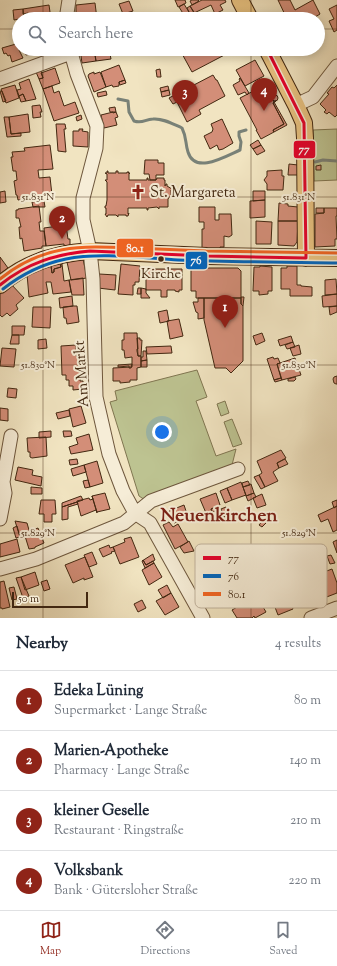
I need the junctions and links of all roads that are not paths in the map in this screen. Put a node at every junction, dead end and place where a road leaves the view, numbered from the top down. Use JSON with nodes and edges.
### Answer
{"nodes":[{"id":1,"x":69,"y":0,"type":"edge"},
{"id":2,"x":240,"y":0,"type":"edge"},
{"id":3,"x":67,"y":12,"type":"edge"},
{"id":4,"x":246,"y":12,"type":"edge"},
{"id":5,"x":58,"y":56,"type":"edge"},
{"id":6,"x":72,"y":56,"type":"edge"},
{"id":7,"x":270,"y":56,"type":"edge"},
{"id":8,"x":337,"y":66,"type":"edge"},
{"id":9,"x":0,"y":78,"type":"edge"},
{"id":10,"x":296,"y":105,"type":"junction"},
{"id":11,"x":90,"y":251,"type":"junction"},
{"id":12,"x":306,"y":258,"type":"junction"},
{"id":13,"x":337,"y":258,"type":"edge"},
{"id":14,"x":0,"y":285,"type":"edge"},
{"id":15,"x":11,"y":436,"type":"dead end"},
{"id":16,"x":238,"y":468,"type":"dead end"},
{"id":17,"x":135,"y":513,"type":"junction"},
{"id":18,"x":0,"y":519,"type":"edge"},
{"id":19,"x":0,"y":569,"type":"edge"},
{"id":20,"x":195,"y":604,"type":"edge"},
{"id":21,"x":197,"y":608,"type":"edge"},
{"id":22,"x":337,"y":608,"type":"edge"},
{"id":23,"x":203,"y":618,"type":"edge"},
{"id":24,"x":311,"y":618,"type":"edge"}],
"edges":[{"from":1,"to":3,"type":"street"},
{"from":2,"to":4,"type":"main road"},
{"from":5,"to":9,"type":"street"},
{"from":6,"to":11,"type":"street","name":"Am Markt"},
{"from":7,"to":10,"type":"main road"},
{"from":8,"to":10,"type":"street"},
{"from":10,"to":12,"type":"main road"},
{"from":11,"to":12,"type":"main road"},
{"from":11,"to":14,"type":"main road"},
{"from":11,"to":17,"type":"street","name":"Am Markt"},
{"from":12,"to":13,"type":"main road"},
{"from":15,"to":18,"type":"street"},
{"from":16,"to":17,"type":"street"},
{"from":17,"to":19,"type":"street"},
{"from":17,"to":20,"type":"street","name":"Am Markt"},
{"from":21,"to":23,"type":"street","name":"Am Markt"},
{"from":22,"to":24,"type":"street"}]}
